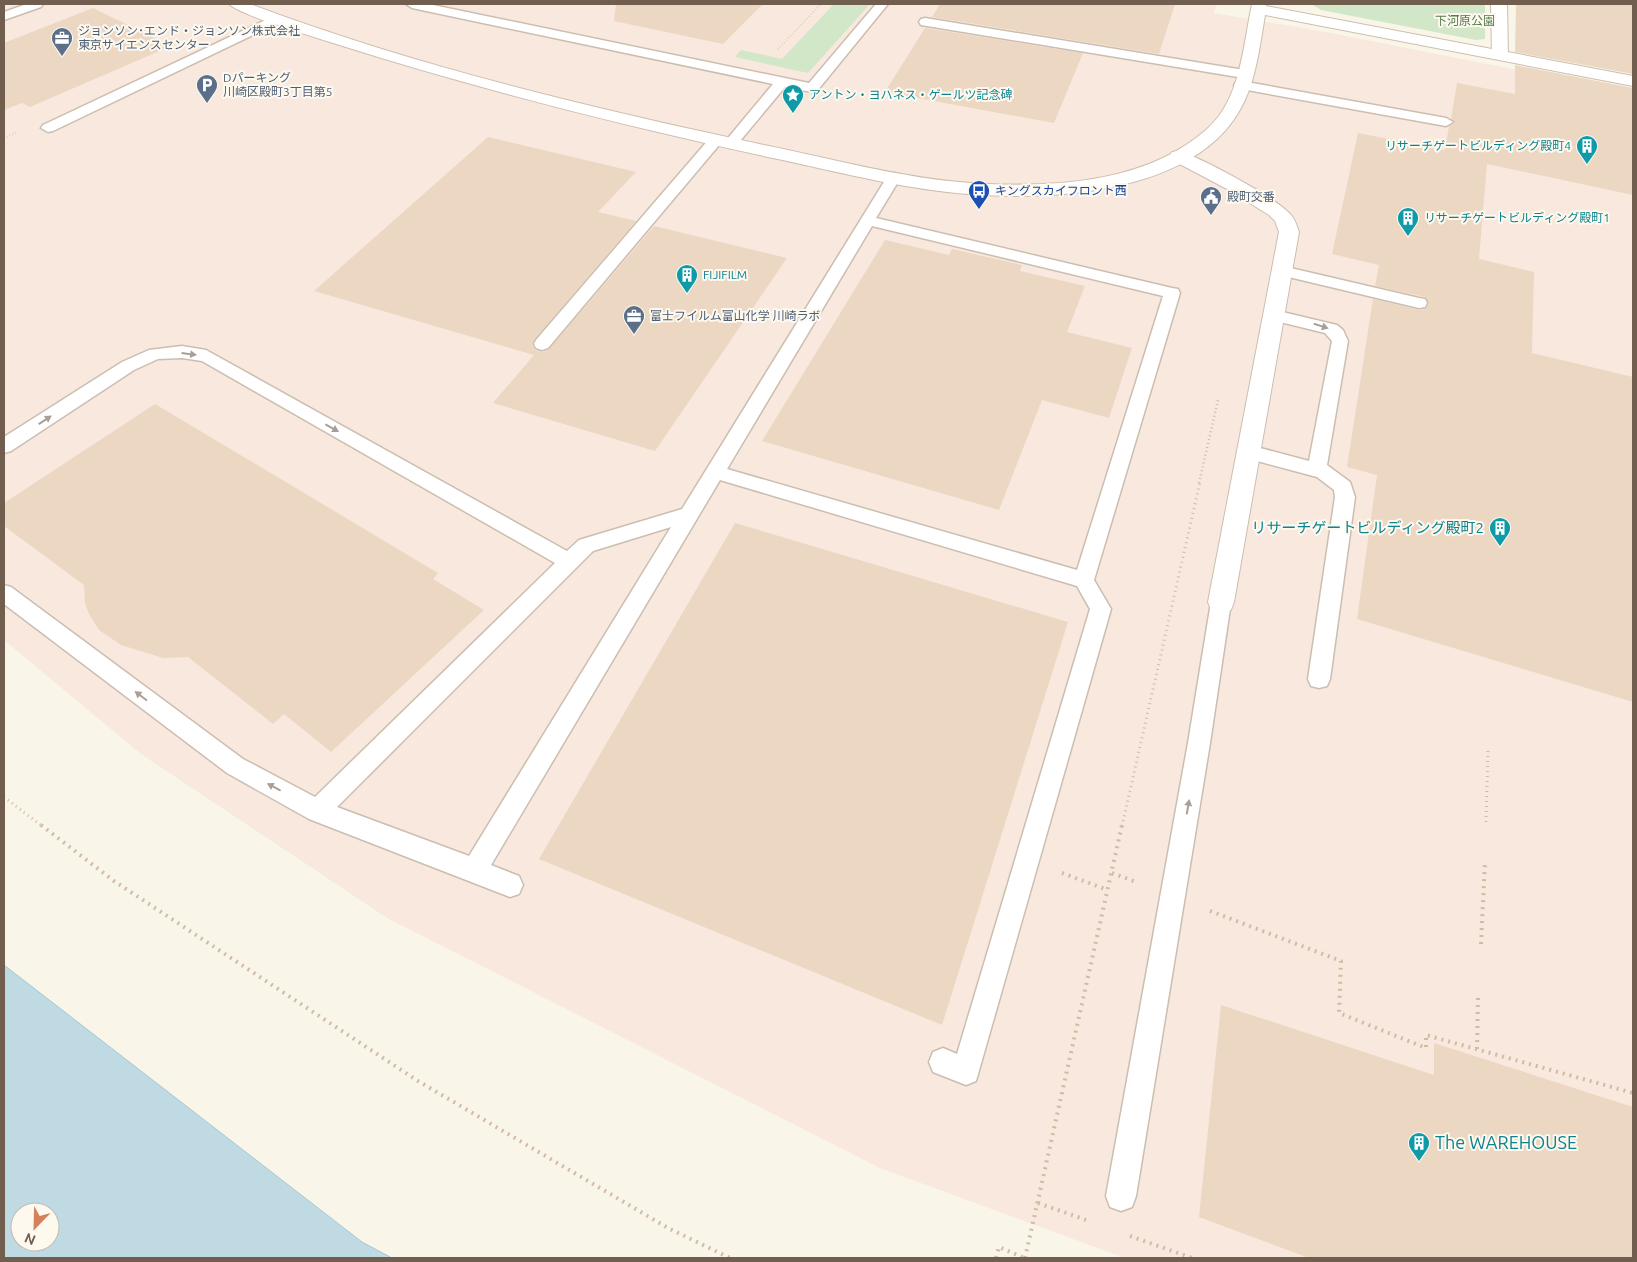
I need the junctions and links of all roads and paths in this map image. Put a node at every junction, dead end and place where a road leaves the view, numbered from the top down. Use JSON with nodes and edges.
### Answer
{"nodes":[{"id":1,"x":37,"y":4,"type":"edge"},
{"id":2,"x":237,"y":4,"type":"edge"},
{"id":3,"x":412,"y":4,"type":"edge"},
{"id":4,"x":813,"y":4,"type":"edge"},
{"id":5,"x":882,"y":4,"type":"edge"},
{"id":6,"x":1499,"y":4,"type":"edge"},
{"id":7,"x":1259,"y":6,"type":"edge"},
{"id":8,"x":4,"y":16,"type":"edge"},
{"id":9,"x":276,"y":19,"type":"junction"},
{"id":10,"x":925,"y":22,"type":"dead end"},
{"id":11,"x":776,"y":52,"type":"dead end"},
{"id":12,"x":1500,"y":56,"type":"junction"},
{"id":13,"x":1242,"y":80,"type":"junction"},
{"id":14,"x":782,"y":82,"type":"junction"},
{"id":15,"x":1633,"y":82,"type":"edge"},
{"id":16,"x":1446,"y":122,"type":"dead end"},
{"id":17,"x":48,"y":128,"type":"dead end"},
{"id":18,"x":723,"y":142,"type":"junction"},
{"id":19,"x":1178,"y":156,"type":"junction"},
{"id":20,"x":894,"y":177,"type":"junction"},
{"id":21,"x":868,"y":221,"type":"junction"},
{"id":22,"x":1282,"y":271,"type":"junction"},
{"id":23,"x":1419,"y":303,"type":"dead end"},
{"id":24,"x":1274,"y":315,"type":"junction"},
{"id":25,"x":542,"y":344,"type":"dead end"},
{"id":26,"x":1220,"y":390,"type":"dead end"},
{"id":27,"x":4,"y":446,"type":"edge"},
{"id":28,"x":1249,"y":452,"type":"junction"},
{"id":29,"x":1317,"y":470,"type":"junction"},
{"id":30,"x":715,"y":472,"type":"junction"},
{"id":31,"x":690,"y":514,"type":"junction"},
{"id":32,"x":570,"y":562,"type":"junction"},
{"id":33,"x":1084,"y":580,"type":"junction"},
{"id":34,"x":4,"y":593,"type":"edge"},
{"id":35,"x":1222,"y":602,"type":"joint"},
{"id":36,"x":1319,"y":678,"type":"dead end"},
{"id":37,"x":1488,"y":750,"type":"dead end"},
{"id":38,"x":4,"y":797,"type":"edge"},
{"id":39,"x":317,"y":811,"type":"junction"},
{"id":40,"x":1486,"y":822,"type":"dead end"},
{"id":41,"x":1485,"y":862,"type":"dead end"},
{"id":42,"x":474,"y":870,"type":"junction"},
{"id":43,"x":1112,"y":873,"type":"junction"},
{"id":44,"x":1137,"y":882,"type":"dead end"},
{"id":45,"x":510,"y":885,"type":"dead end"},
{"id":46,"x":1210,"y":911,"type":"dead end"},
{"id":47,"x":1481,"y":944,"type":"dead end"},
{"id":48,"x":1478,"y":997,"type":"dead end"},
{"id":49,"x":1477,"y":1049,"type":"junction"},
{"id":50,"x":943,"y":1062,"type":"dead end"},
{"id":51,"x":1633,"y":1093,"type":"edge"},
{"id":52,"x":1121,"y":1196,"type":"dead end"},
{"id":53,"x":730,"y":1258,"type":"edge"},
{"id":54,"x":996,"y":1258,"type":"edge"},
{"id":55,"x":1025,"y":1258,"type":"edge"}],
"edges":[{"from":1,"to":8,"type":"lane"},
{"from":2,"to":9,"type":"street"},
{"from":3,"to":14,"type":"lane"},
{"from":4,"to":11,"type":"path"},
{"from":5,"to":14,"type":"lane"},
{"from":6,"to":12,"type":"street"},
{"from":7,"to":12,"type":"street"},
{"from":7,"to":13,"type":"street"},
{"from":9,"to":17,"type":"lane"},
{"from":9,"to":18,"type":"street"},
{"from":10,"to":13,"type":"lane"},
{"from":12,"to":15,"type":"street"},
{"from":13,"to":16,"type":"lane"},
{"from":13,"to":19,"type":"street"},
{"from":14,"to":18,"type":"lane"},
{"from":18,"to":20,"type":"street"},
{"from":18,"to":25,"type":"lane"},
{"from":19,"to":20,"type":"street"},
{"from":19,"to":22,"type":"street"},
{"from":20,"to":21,"type":"lane"},
{"from":21,"to":30,"type":"lane"},
{"from":21,"to":33,"type":"lane"},
{"from":22,"to":23,"type":"lane"},
{"from":22,"to":24,"type":"street"},
{"from":24,"to":28,"type":"street"},
{"from":24,"to":29,"type":"lane","one_way":true},
{"from":26,"to":43,"type":"path"},
{"from":27,"to":32,"type":"lane","one_way":true},
{"from":28,"to":29,"type":"lane"},
{"from":28,"to":35,"type":"street"},
{"from":29,"to":36,"type":"lane"},
{"from":30,"to":31,"type":"lane"},
{"from":30,"to":33,"type":"lane"},
{"from":31,"to":32,"type":"lane"},
{"from":31,"to":42,"type":"lane"},
{"from":32,"to":39,"type":"lane"},
{"from":33,"to":50,"type":"lane"},
{"from":39,"to":34,"type":"lane","one_way":true},
{"from":52,"to":35,"type":"lane","one_way":true},
{"from":37,"to":40,"type":"path"},
{"from":38,"to":53,"type":"path"},
{"from":39,"to":42,"type":"lane"},
{"from":41,"to":47,"type":"path"},
{"from":42,"to":45,"type":"lane"},
{"from":43,"to":44,"type":"path"},
{"from":43,"to":55,"type":"path"},
{"from":46,"to":49,"type":"path"},
{"from":48,"to":49,"type":"path"},
{"from":49,"to":51,"type":"path"},
{"from":54,"to":55,"type":"path"}]}
